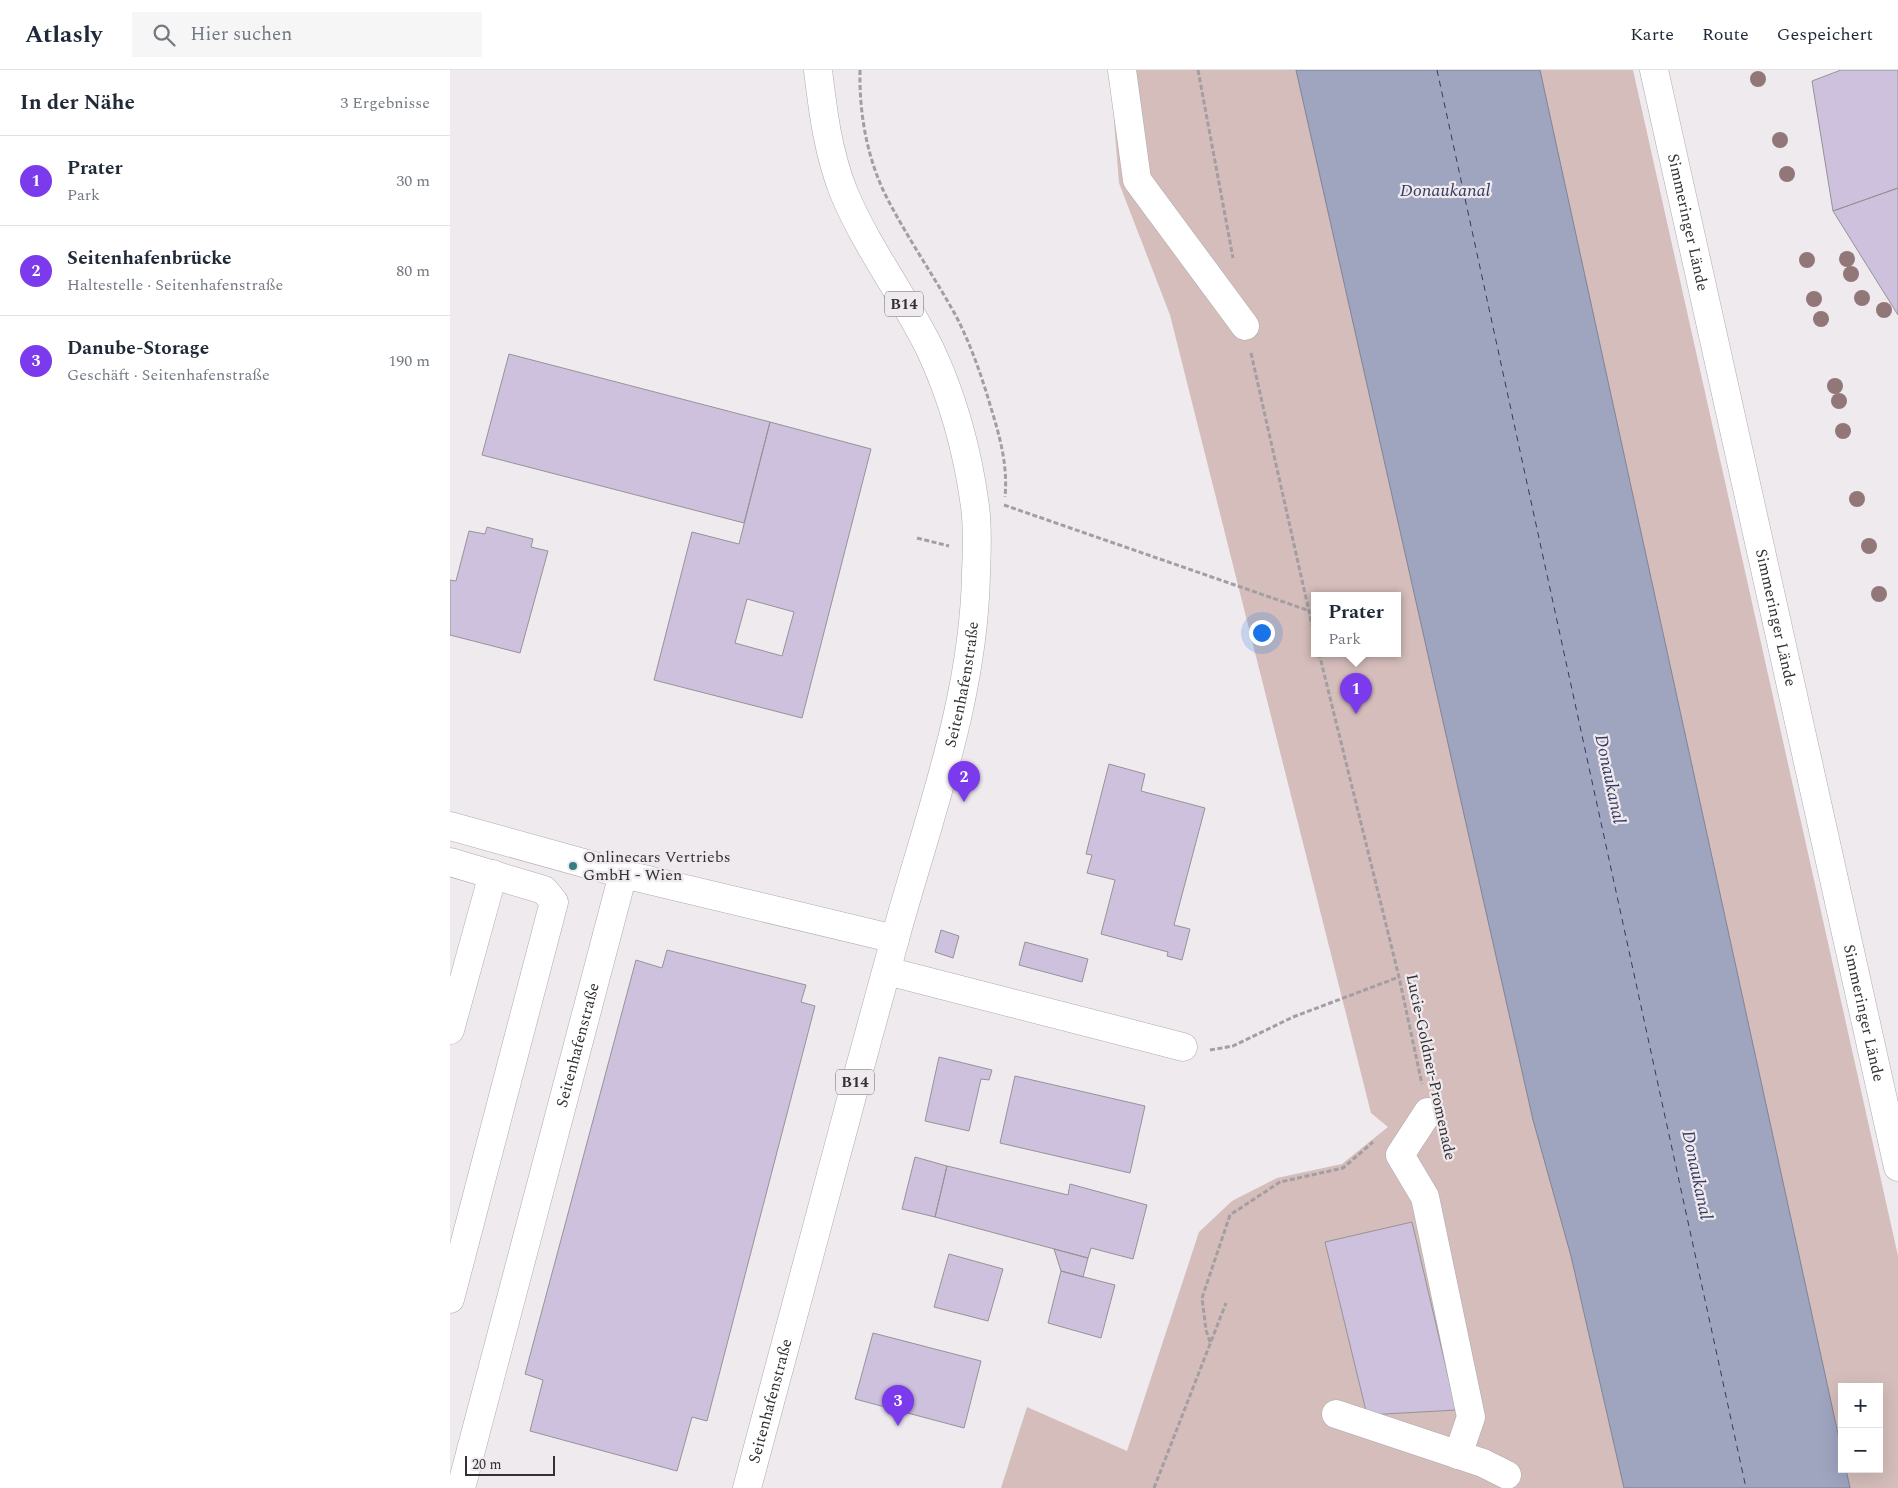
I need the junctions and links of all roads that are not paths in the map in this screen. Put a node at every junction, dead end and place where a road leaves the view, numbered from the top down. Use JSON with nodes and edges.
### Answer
{"nodes":[{"id":1,"x":818,"y":70,"type":"edge"},
{"id":2,"x":1122,"y":70,"type":"edge"},
{"id":3,"x":1654,"y":70,"type":"edge"},
{"id":4,"x":1245,"y":326,"type":"dead end"},
{"id":5,"x":450,"y":826,"type":"edge"},
{"id":6,"x":450,"y":862,"type":"edge"},
{"id":7,"x":493,"y":874,"type":"junction"},
{"id":8,"x":623,"y":874,"type":"junction"},
{"id":9,"x":895,"y":939,"type":"junction"},
{"id":10,"x":887,"y":971,"type":"junction"},
{"id":11,"x":450,"y":1030,"type":"edge"},
{"id":12,"x":1183,"y":1047,"type":"road end"},
{"id":13,"x":1428,"y":1112,"type":"road end"},
{"id":14,"x":1898,"y":1167,"type":"edge"},
{"id":15,"x":450,"y":1299,"type":"edge"},
{"id":16,"x":1336,"y":1414,"type":"dead end"},
{"id":17,"x":1458,"y":1455,"type":"junction"},
{"id":18,"x":1507,"y":1475,"type":"dead end"},
{"id":19,"x":461,"y":1488,"type":"edge"},
{"id":20,"x":747,"y":1488,"type":"edge"}],
"edges":[{"from":1,"to":9,"type":"main road","name":"Seitenhafenstraße","number":"B14"},
{"from":2,"to":4,"type":"main road"},
{"from":3,"to":14,"type":"main road","name":"Simmeringer Lände"},
{"from":5,"to":8,"type":"main road"},
{"from":6,"to":7,"type":"main road"},
{"from":7,"to":11,"type":"main road"},
{"from":7,"to":15,"type":"main road"},
{"from":8,"to":9,"type":"main road"},
{"from":8,"to":19,"type":"main road","name":"Seitenhafenstraße"},
{"from":9,"to":10,"type":"main road","name":"Seitenhafenstraße","number":"B14"},
{"from":10,"to":12,"type":"main road"},
{"from":10,"to":20,"type":"main road","name":"Seitenhafenstraße","number":"B14"},
{"from":13,"to":17,"type":"main road"},
{"from":16,"to":17,"type":"main road"},
{"from":17,"to":18,"type":"main road"}]}
